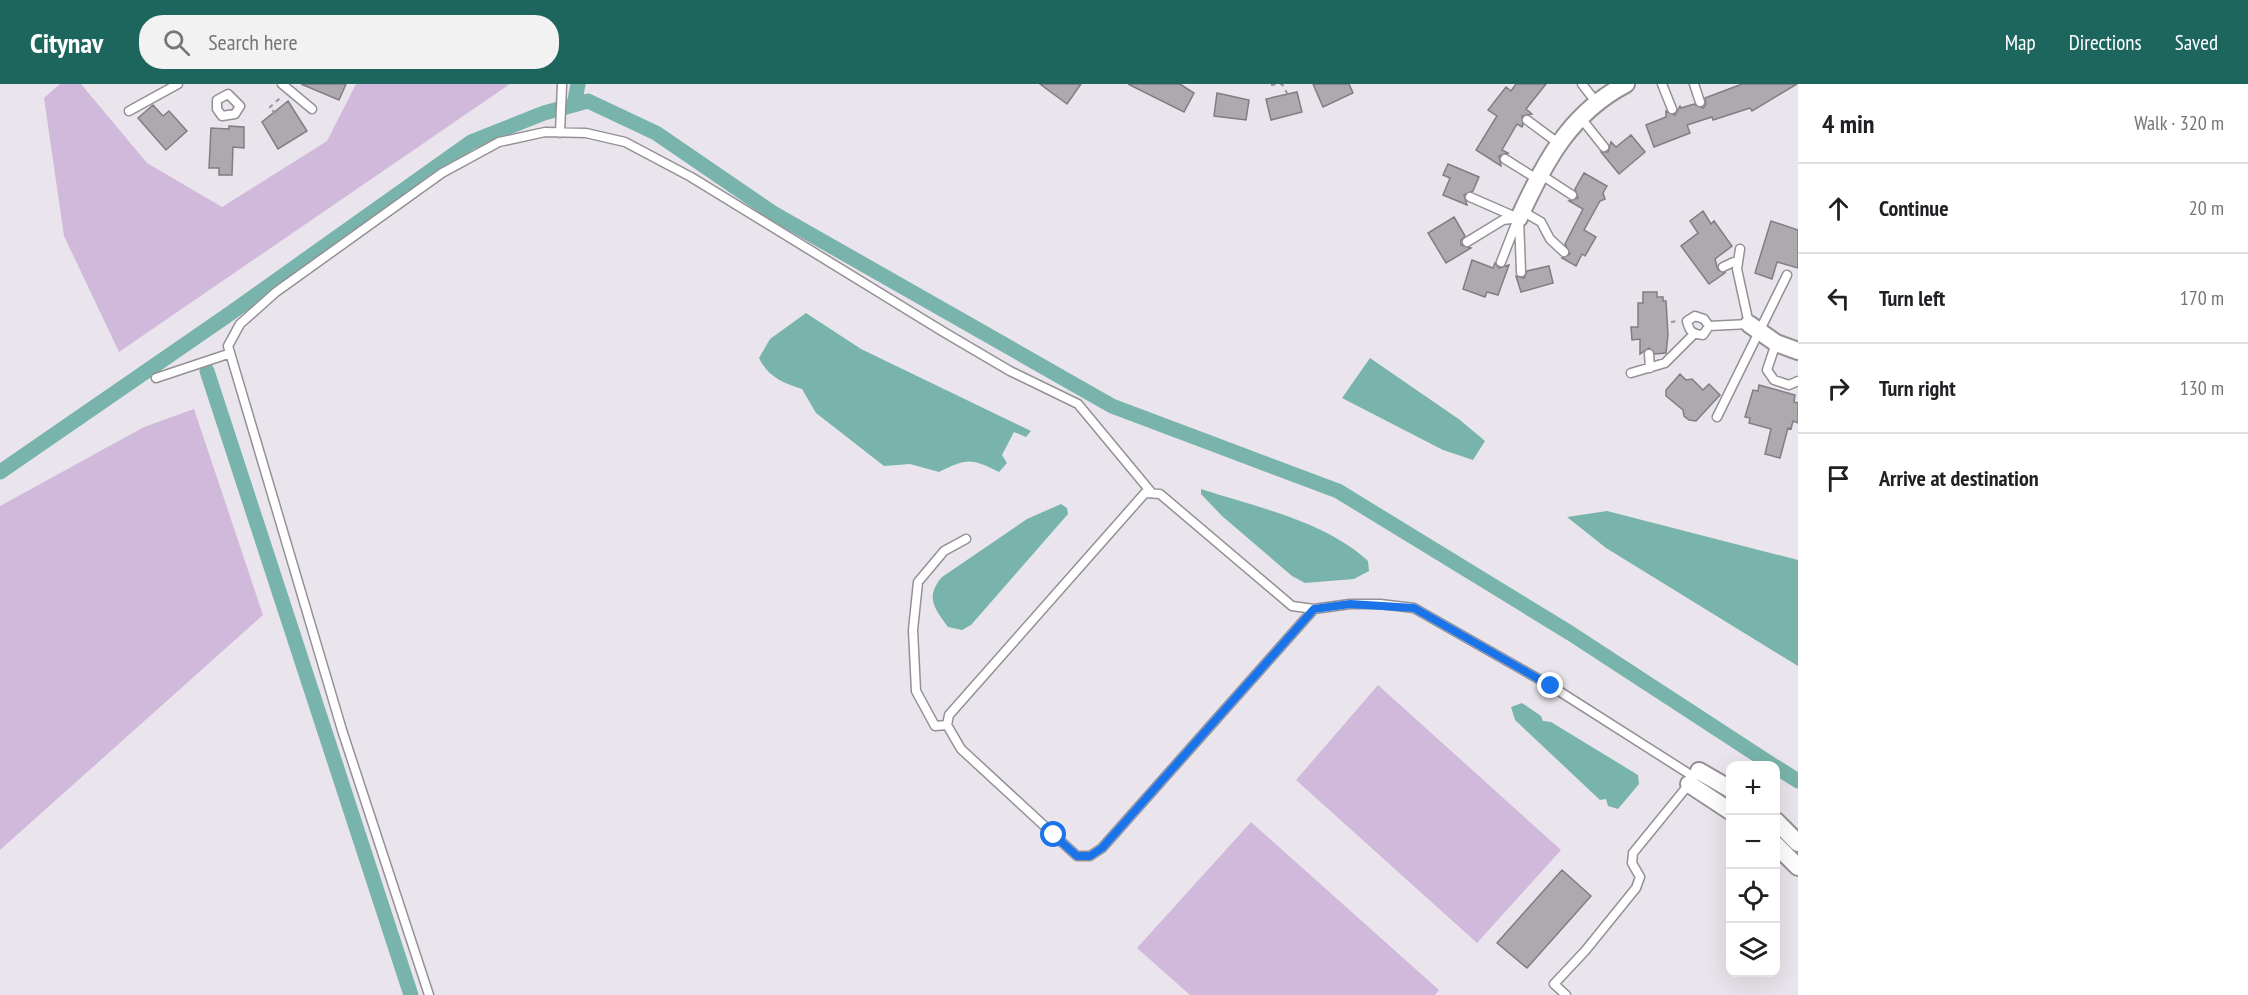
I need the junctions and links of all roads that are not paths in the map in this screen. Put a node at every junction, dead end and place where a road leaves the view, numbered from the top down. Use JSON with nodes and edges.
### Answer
{"nodes":[{"id":1,"x":178,"y":84,"type":"edge"},
{"id":2,"x":229,"y":84,"type":"edge"},
{"id":3,"x":282,"y":84,"type":"edge"},
{"id":4,"x":1582,"y":84,"type":"edge"},
{"id":5,"x":1626,"y":84,"type":"edge"},
{"id":6,"x":1662,"y":84,"type":"edge"},
{"id":7,"x":1694,"y":84,"type":"edge"},
{"id":8,"x":562,"y":89,"type":"edge"},
{"id":9,"x":228,"y":94,"type":"dead end"},
{"id":10,"x":1596,"y":102,"type":"junction"},
{"id":11,"x":1700,"y":102,"type":"dead end"},
{"id":12,"x":1672,"y":109,"type":"dead end"},
{"id":13,"x":312,"y":110,"type":"dead end"},
{"id":14,"x":129,"y":111,"type":"dead end"},
{"id":15,"x":1580,"y":117,"type":"junction"},
{"id":16,"x":1527,"y":120,"type":"dead end"},
{"id":17,"x":560,"y":132,"type":"junction"},
{"id":18,"x":1558,"y":143,"type":"junction"},
{"id":19,"x":1604,"y":147,"type":"dead end"},
{"id":20,"x":1505,"y":159,"type":"dead end"},
{"id":21,"x":1538,"y":177,"type":"junction"},
{"id":22,"x":1572,"y":195,"type":"dead end"},
{"id":23,"x":1470,"y":197,"type":"dead end"},
{"id":24,"x":1520,"y":215,"type":"junction"},
{"id":25,"x":1467,"y":242,"type":"dead end"},
{"id":26,"x":1740,"y":249,"type":"dead end"},
{"id":27,"x":1564,"y":252,"type":"dead end"},
{"id":28,"x":1738,"y":260,"type":"junction"},
{"id":29,"x":1501,"y":262,"type":"dead end"},
{"id":30,"x":1724,"y":267,"type":"dead end"},
{"id":31,"x":1521,"y":272,"type":"dead end"},
{"id":32,"x":1787,"y":275,"type":"dead end"},
{"id":33,"x":1709,"y":326,"type":"junction"},
{"id":34,"x":1753,"y":327,"type":"junction"},
{"id":35,"x":1694,"y":334,"type":"junction"},
{"id":36,"x":1776,"y":343,"type":"junction"},
{"id":37,"x":1798,"y":351,"type":"edge"},
{"id":38,"x":228,"y":354,"type":"junction"},
{"id":39,"x":1649,"y":354,"type":"dead end"},
{"id":40,"x":1650,"y":368,"type":"junction"},
{"id":41,"x":1631,"y":373,"type":"dead end"},
{"id":42,"x":156,"y":378,"type":"dead end"},
{"id":43,"x":1798,"y":381,"type":"edge"},
{"id":44,"x":1716,"y":417,"type":"dead end"},
{"id":45,"x":1151,"y":492,"type":"junction"},
{"id":46,"x":966,"y":539,"type":"dead end"},
{"id":47,"x":1314,"y":609,"type":"junction"},
{"id":48,"x":947,"y":725,"type":"junction"},
{"id":49,"x":1694,"y":777,"type":"junction"},
{"id":50,"x":1726,"y":787,"type":"edge"},
{"id":51,"x":1726,"y":806,"type":"edge"},
{"id":52,"x":1780,"y":825,"type":"edge"},
{"id":53,"x":1798,"y":843,"type":"edge"},
{"id":54,"x":1780,"y":850,"type":"edge"},
{"id":55,"x":1798,"y":867,"type":"edge"},
{"id":56,"x":429,"y":995,"type":"edge"},
{"id":57,"x":1566,"y":995,"type":"edge"}],
"edges":[{"from":1,"to":14,"type":"lane"},
{"from":2,"to":9,"type":"lane"},
{"from":3,"to":13,"type":"lane"},
{"from":4,"to":10,"type":"lane"},
{"from":5,"to":10,"type":"street"},
{"from":6,"to":12,"type":"lane"},
{"from":7,"to":11,"type":"lane"},
{"from":8,"to":17,"type":"lane"},
{"from":10,"to":15,"type":"street"},
{"from":15,"to":18,"type":"street"},
{"from":15,"to":19,"type":"lane"},
{"from":16,"to":18,"type":"lane"},
{"from":17,"to":38,"type":"lane"},
{"from":17,"to":45,"type":"lane"},
{"from":18,"to":21,"type":"street"},
{"from":20,"to":21,"type":"lane"},
{"from":21,"to":22,"type":"lane"},
{"from":21,"to":24,"type":"street"},
{"from":23,"to":24,"type":"lane"},
{"from":24,"to":25,"type":"lane"},
{"from":24,"to":27,"type":"lane"},
{"from":24,"to":29,"type":"lane"},
{"from":24,"to":31,"type":"lane"},
{"from":26,"to":28,"type":"lane"},
{"from":28,"to":30,"type":"lane"},
{"from":28,"to":34,"type":"lane"},
{"from":32,"to":34,"type":"lane"},
{"from":33,"to":34,"type":"lane"},
{"from":33,"to":35,"type":"lane"},
{"from":33,"to":35,"type":"lane"},
{"from":34,"to":36,"type":"street"},
{"from":34,"to":44,"type":"lane"},
{"from":35,"to":40,"type":"lane"},
{"from":36,"to":37,"type":"street"},
{"from":36,"to":43,"type":"lane"},
{"from":38,"to":42,"type":"lane"},
{"from":38,"to":56,"type":"lane"},
{"from":39,"to":40,"type":"lane"},
{"from":40,"to":41,"type":"lane"},
{"from":45,"to":47,"type":"lane"},
{"from":45,"to":48,"type":"lane"},
{"from":46,"to":48,"type":"lane"},
{"from":47,"to":48,"type":"lane"},
{"from":47,"to":49,"type":"lane"},
{"from":49,"to":50,"type":"street"},
{"from":49,"to":51,"type":"street"},
{"from":49,"to":57,"type":"lane"},
{"from":52,"to":53,"type":"street"},
{"from":54,"to":55,"type":"street"}]}
